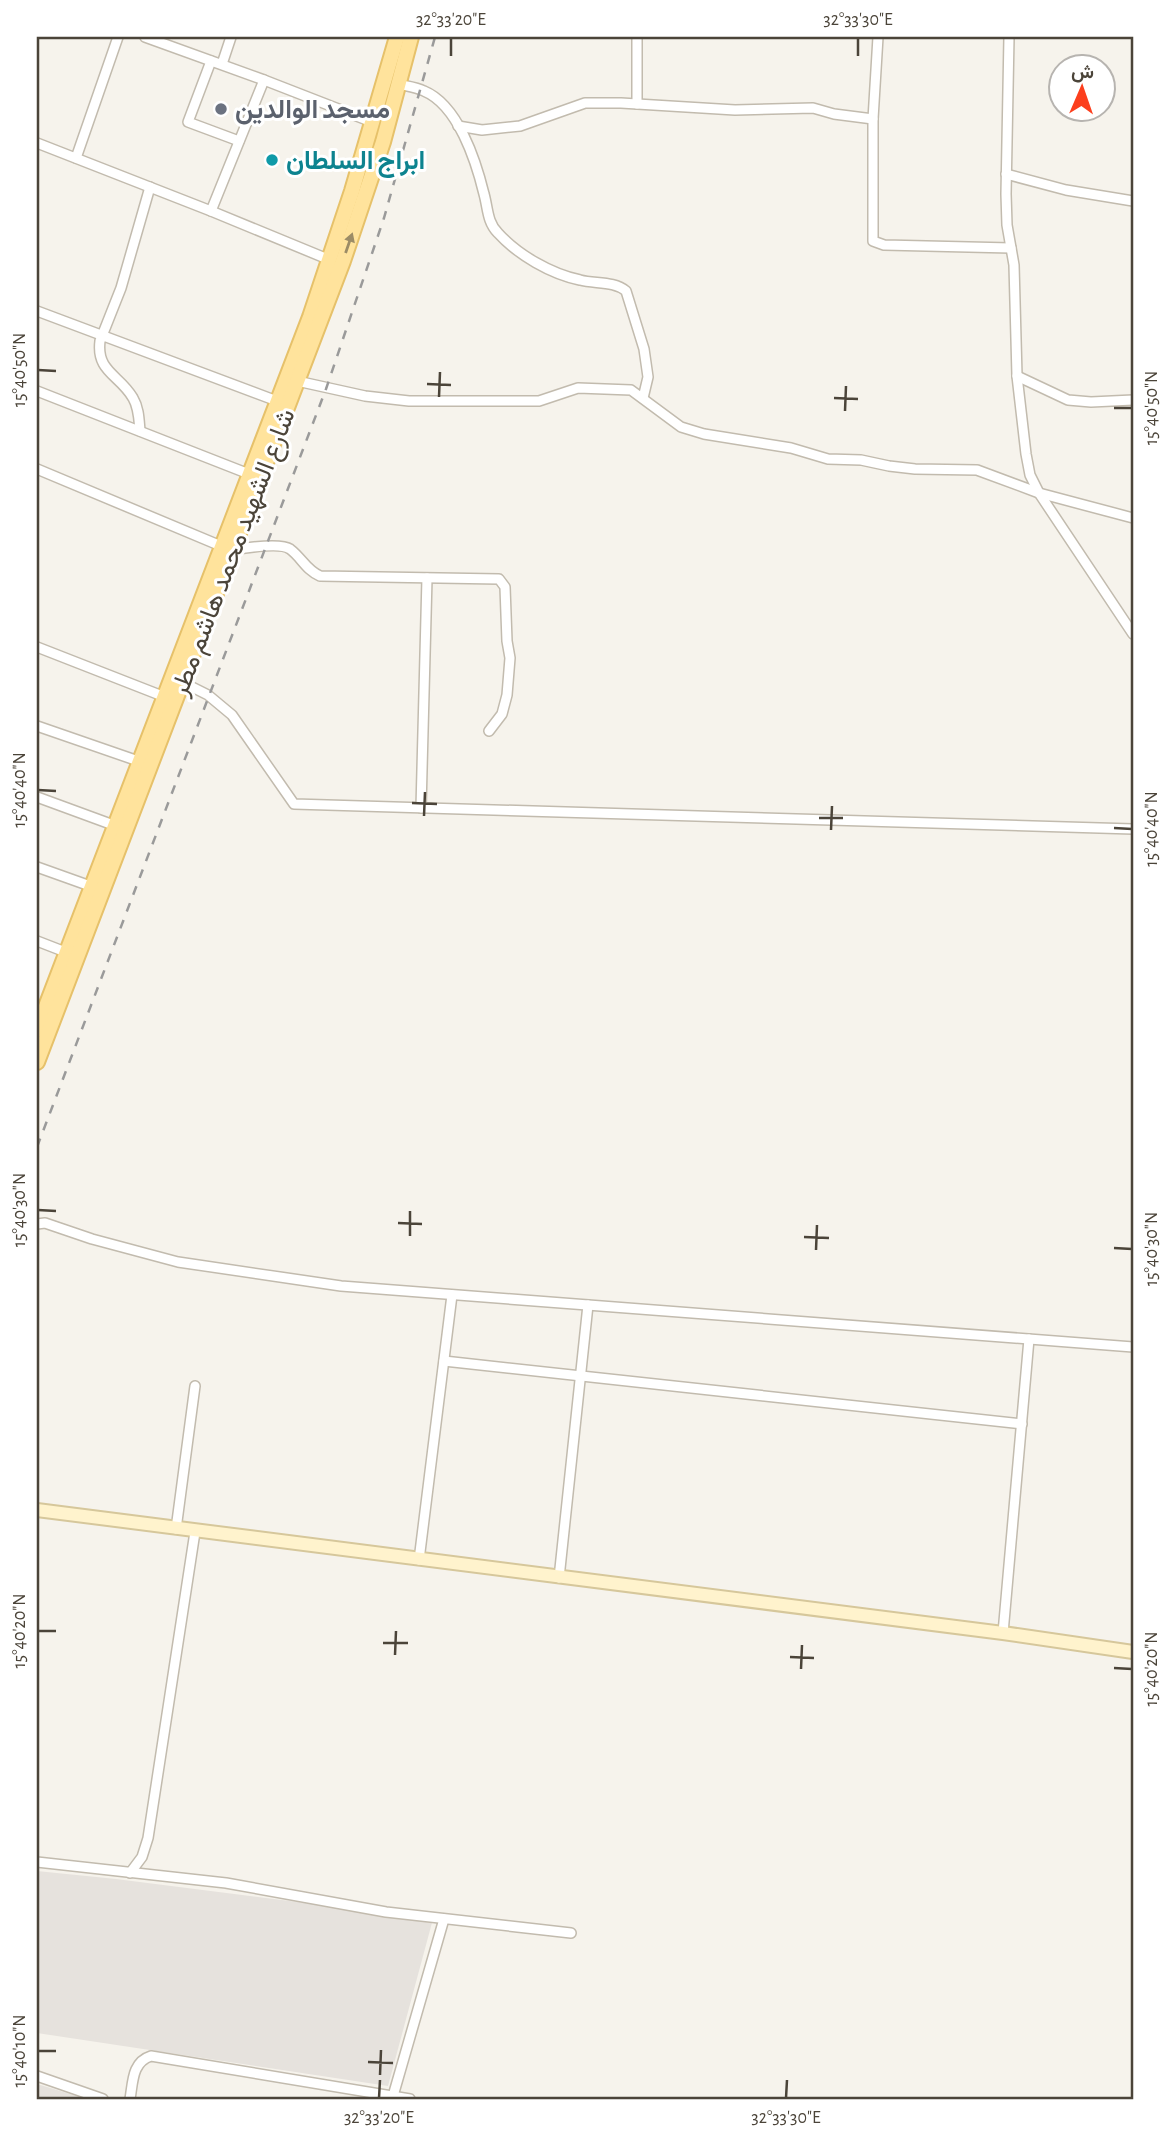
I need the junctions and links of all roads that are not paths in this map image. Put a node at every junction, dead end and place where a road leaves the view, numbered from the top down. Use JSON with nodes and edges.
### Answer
{"nodes":[{"id":1,"x":118,"y":37,"type":"edge"},
{"id":2,"x":145,"y":37,"type":"edge"},
{"id":3,"x":231,"y":37,"type":"edge"},
{"id":4,"x":411,"y":37,"type":"edge"},
{"id":5,"x":637,"y":37,"type":"edge"},
{"id":6,"x":878,"y":37,"type":"edge"},
{"id":7,"x":1009,"y":37,"type":"edge"},
{"id":8,"x":393,"y":38,"type":"edge"},
{"id":9,"x":211,"y":61,"type":"junction"},
{"id":10,"x":222,"y":64,"type":"junction"},
{"id":11,"x":264,"y":80,"type":"junction"},
{"id":12,"x":398,"y":84,"type":"junction"},
{"id":13,"x":636,"y":104,"type":"junction"},
{"id":14,"x":873,"y":119,"type":"junction"},
{"id":15,"x":372,"y":122,"type":"junction"},
{"id":16,"x":458,"y":126,"type":"junction"},
{"id":17,"x":239,"y":141,"type":"junction"},
{"id":18,"x":37,"y":143,"type":"edge"},
{"id":19,"x":76,"y":158,"type":"junction"},
{"id":20,"x":1006,"y":174,"type":"junction"},
{"id":21,"x":150,"y":187,"type":"junction"},
{"id":22,"x":1133,"y":201,"type":"edge"},
{"id":23,"x":211,"y":211,"type":"junction"},
{"id":24,"x":1011,"y":248,"type":"junction"},
{"id":25,"x":330,"y":261,"type":"junction"},
{"id":26,"x":37,"y":311,"type":"edge"},
{"id":27,"x":102,"y":336,"type":"junction"},
{"id":28,"x":1017,"y":376,"type":"junction"},
{"id":29,"x":297,"y":381,"type":"junction"},
{"id":30,"x":37,"y":391,"type":"edge"},
{"id":31,"x":643,"y":398,"type":"junction"},
{"id":32,"x":1133,"y":400,"type":"edge"},
{"id":33,"x":277,"y":401,"type":"junction"},
{"id":34,"x":140,"y":431,"type":"junction"},
{"id":35,"x":37,"y":469,"type":"edge"},
{"id":36,"x":249,"y":474,"type":"junction"},
{"id":37,"x":1039,"y":493,"type":"junction"},
{"id":38,"x":1133,"y":518,"type":"edge"},
{"id":39,"x":227,"y":548,"type":"junction"},
{"id":40,"x":427,"y":578,"type":"junction"},
{"id":41,"x":1133,"y":634,"type":"edge"},
{"id":42,"x":37,"y":647,"type":"edge"},
{"id":43,"x":182,"y":682,"type":"junction"},
{"id":44,"x":165,"y":697,"type":"junction"},
{"id":45,"x":37,"y":726,"type":"edge"},
{"id":46,"x":489,"y":731,"type":"dead end"},
{"id":47,"x":145,"y":763,"type":"junction"},
{"id":48,"x":37,"y":797,"type":"edge"},
{"id":49,"x":421,"y":808,"type":"junction"},
{"id":50,"x":116,"y":826,"type":"junction"},
{"id":51,"x":1133,"y":829,"type":"edge"},
{"id":52,"x":37,"y":867,"type":"edge"},
{"id":53,"x":93,"y":887,"type":"junction"},
{"id":54,"x":37,"y":941,"type":"edge"},
{"id":55,"x":68,"y":953,"type":"junction"},
{"id":56,"x":38,"y":1022,"type":"edge"},
{"id":57,"x":37,"y":1062,"type":"edge"},
{"id":58,"x":37,"y":1224,"type":"edge"},
{"id":59,"x":452,"y":1295,"type":"junction"},
{"id":60,"x":588,"y":1305,"type":"junction"},
{"id":61,"x":1029,"y":1339,"type":"junction"},
{"id":62,"x":1133,"y":1347,"type":"edge"},
{"id":63,"x":444,"y":1361,"type":"junction"},
{"id":64,"x":580,"y":1376,"type":"junction"},
{"id":65,"x":195,"y":1386,"type":"dead end"},
{"id":66,"x":1022,"y":1424,"type":"junction"},
{"id":67,"x":37,"y":1510,"type":"edge"},
{"id":68,"x":176,"y":1529,"type":"junction"},
{"id":69,"x":195,"y":1532,"type":"junction"},
{"id":70,"x":419,"y":1560,"type":"junction"},
{"id":71,"x":559,"y":1577,"type":"junction"},
{"id":72,"x":1003,"y":1633,"type":"junction"},
{"id":73,"x":1133,"y":1652,"type":"edge"},
{"id":74,"x":37,"y":1862,"type":"edge"},
{"id":75,"x":130,"y":1873,"type":"junction"},
{"id":76,"x":444,"y":1919,"type":"junction"},
{"id":77,"x":571,"y":1933,"type":"dead end"},
{"id":78,"x":37,"y":2076,"type":"edge"},
{"id":79,"x":393,"y":2096,"type":"junction"},
{"id":80,"x":103,"y":2099,"type":"edge"},
{"id":81,"x":130,"y":2099,"type":"edge"},
{"id":82,"x":410,"y":2099,"type":"edge"}],
"edges":[{"from":1,"to":19,"type":"street"},
{"from":2,"to":9,"type":"street"},
{"from":3,"to":10,"type":"street"},
{"from":4,"to":12,"type":"main road","name":"شارع الشهيد محمد هاشم مطر"},
{"from":5,"to":13,"type":"street"},
{"from":6,"to":14,"type":"street"},
{"from":7,"to":20,"type":"street"},
{"from":8,"to":15,"type":"main road","name":"شارع الشهيد محمد هاشم مطر"},
{"from":9,"to":10,"type":"street"},
{"from":9,"to":17,"type":"street"},
{"from":10,"to":11,"type":"street"},
{"from":11,"to":15,"type":"street"},
{"from":11,"to":17,"type":"street"},
{"from":12,"to":16,"type":"street"},
{"from":29,"to":12,"type":"main road","name":"شارع الشهيد محمد هاشم مطر","one_way":true},
{"from":13,"to":14,"type":"street"},
{"from":13,"to":16,"type":"street"},
{"from":14,"to":24,"type":"street"},
{"from":15,"to":25,"type":"main road","name":"شارع الشهيد محمد هاشم مطر"},
{"from":16,"to":31,"type":"street"},
{"from":17,"to":23,"type":"street"},
{"from":18,"to":19,"type":"street"},
{"from":19,"to":21,"type":"street"},
{"from":20,"to":22,"type":"street"},
{"from":20,"to":24,"type":"street"},
{"from":21,"to":23,"type":"street"},
{"from":21,"to":27,"type":"street"},
{"from":23,"to":25,"type":"street"},
{"from":24,"to":28,"type":"street"},
{"from":25,"to":33,"type":"main road","name":"شارع الشهيد محمد هاشم مطر"},
{"from":26,"to":27,"type":"street"},
{"from":27,"to":33,"type":"street"},
{"from":27,"to":34,"type":"street"},
{"from":28,"to":32,"type":"street"},
{"from":28,"to":37,"type":"street"},
{"from":29,"to":31,"type":"street"},
{"from":29,"to":39,"type":"main road","name":"شارع الشهيد محمد هاشم مطر"},
{"from":30,"to":34,"type":"street"},
{"from":31,"to":37,"type":"street"},
{"from":33,"to":36,"type":"main road","name":"شارع الشهيد محمد هاشم مطر"},
{"from":34,"to":36,"type":"street"},
{"from":35,"to":39,"type":"street"},
{"from":36,"to":39,"type":"main road","name":"شارع الشهيد محمد هاشم مطر"},
{"from":37,"to":38,"type":"street"},
{"from":37,"to":41,"type":"street"},
{"from":39,"to":40,"type":"street"},
{"from":39,"to":43,"type":"main road","name":"شارع الشهيد محمد هاشم مطر"},
{"from":39,"to":44,"type":"main road","name":"شارع الشهيد محمد هاشم مطر"},
{"from":40,"to":46,"type":"street"},
{"from":40,"to":49,"type":"street"},
{"from":42,"to":44,"type":"street"},
{"from":43,"to":47,"type":"main road","name":"شارع الشهيد محمد هاشم مطر"},
{"from":43,"to":49,"type":"street"},
{"from":44,"to":47,"type":"main road","name":"شارع الشهيد محمد هاشم مطر"},
{"from":45,"to":47,"type":"street"},
{"from":47,"to":50,"type":"main road","name":"شارع الشهيد محمد هاشم مطر"},
{"from":47,"to":57,"type":"main road","name":"شارع الشهيد محمد هاشم مطر"},
{"from":48,"to":50,"type":"street"},
{"from":49,"to":51,"type":"street"},
{"from":50,"to":53,"type":"main road","name":"شارع الشهيد محمد هاشم مطر"},
{"from":52,"to":53,"type":"street"},
{"from":53,"to":55,"type":"main road","name":"شارع الشهيد محمد هاشم مطر"},
{"from":54,"to":55,"type":"street"},
{"from":55,"to":56,"type":"main road","name":"شارع الشهيد محمد هاشم مطر"},
{"from":58,"to":59,"type":"street"},
{"from":59,"to":60,"type":"street"},
{"from":59,"to":63,"type":"street"},
{"from":60,"to":61,"type":"street"},
{"from":60,"to":64,"type":"street"},
{"from":61,"to":62,"type":"street"},
{"from":61,"to":66,"type":"street"},
{"from":63,"to":64,"type":"street"},
{"from":63,"to":70,"type":"street"},
{"from":64,"to":66,"type":"street"},
{"from":64,"to":71,"type":"street"},
{"from":65,"to":68,"type":"street"},
{"from":66,"to":72,"type":"street"},
{"from":67,"to":68,"type":"street"},
{"from":68,"to":69,"type":"street"},
{"from":69,"to":70,"type":"street"},
{"from":69,"to":75,"type":"street"},
{"from":70,"to":71,"type":"street"},
{"from":71,"to":72,"type":"street"},
{"from":72,"to":73,"type":"street"},
{"from":74,"to":75,"type":"street"},
{"from":75,"to":76,"type":"street"},
{"from":76,"to":77,"type":"street"},
{"from":76,"to":79,"type":"street"},
{"from":78,"to":80,"type":"street"},
{"from":79,"to":81,"type":"street"},
{"from":79,"to":82,"type":"street"}]}
